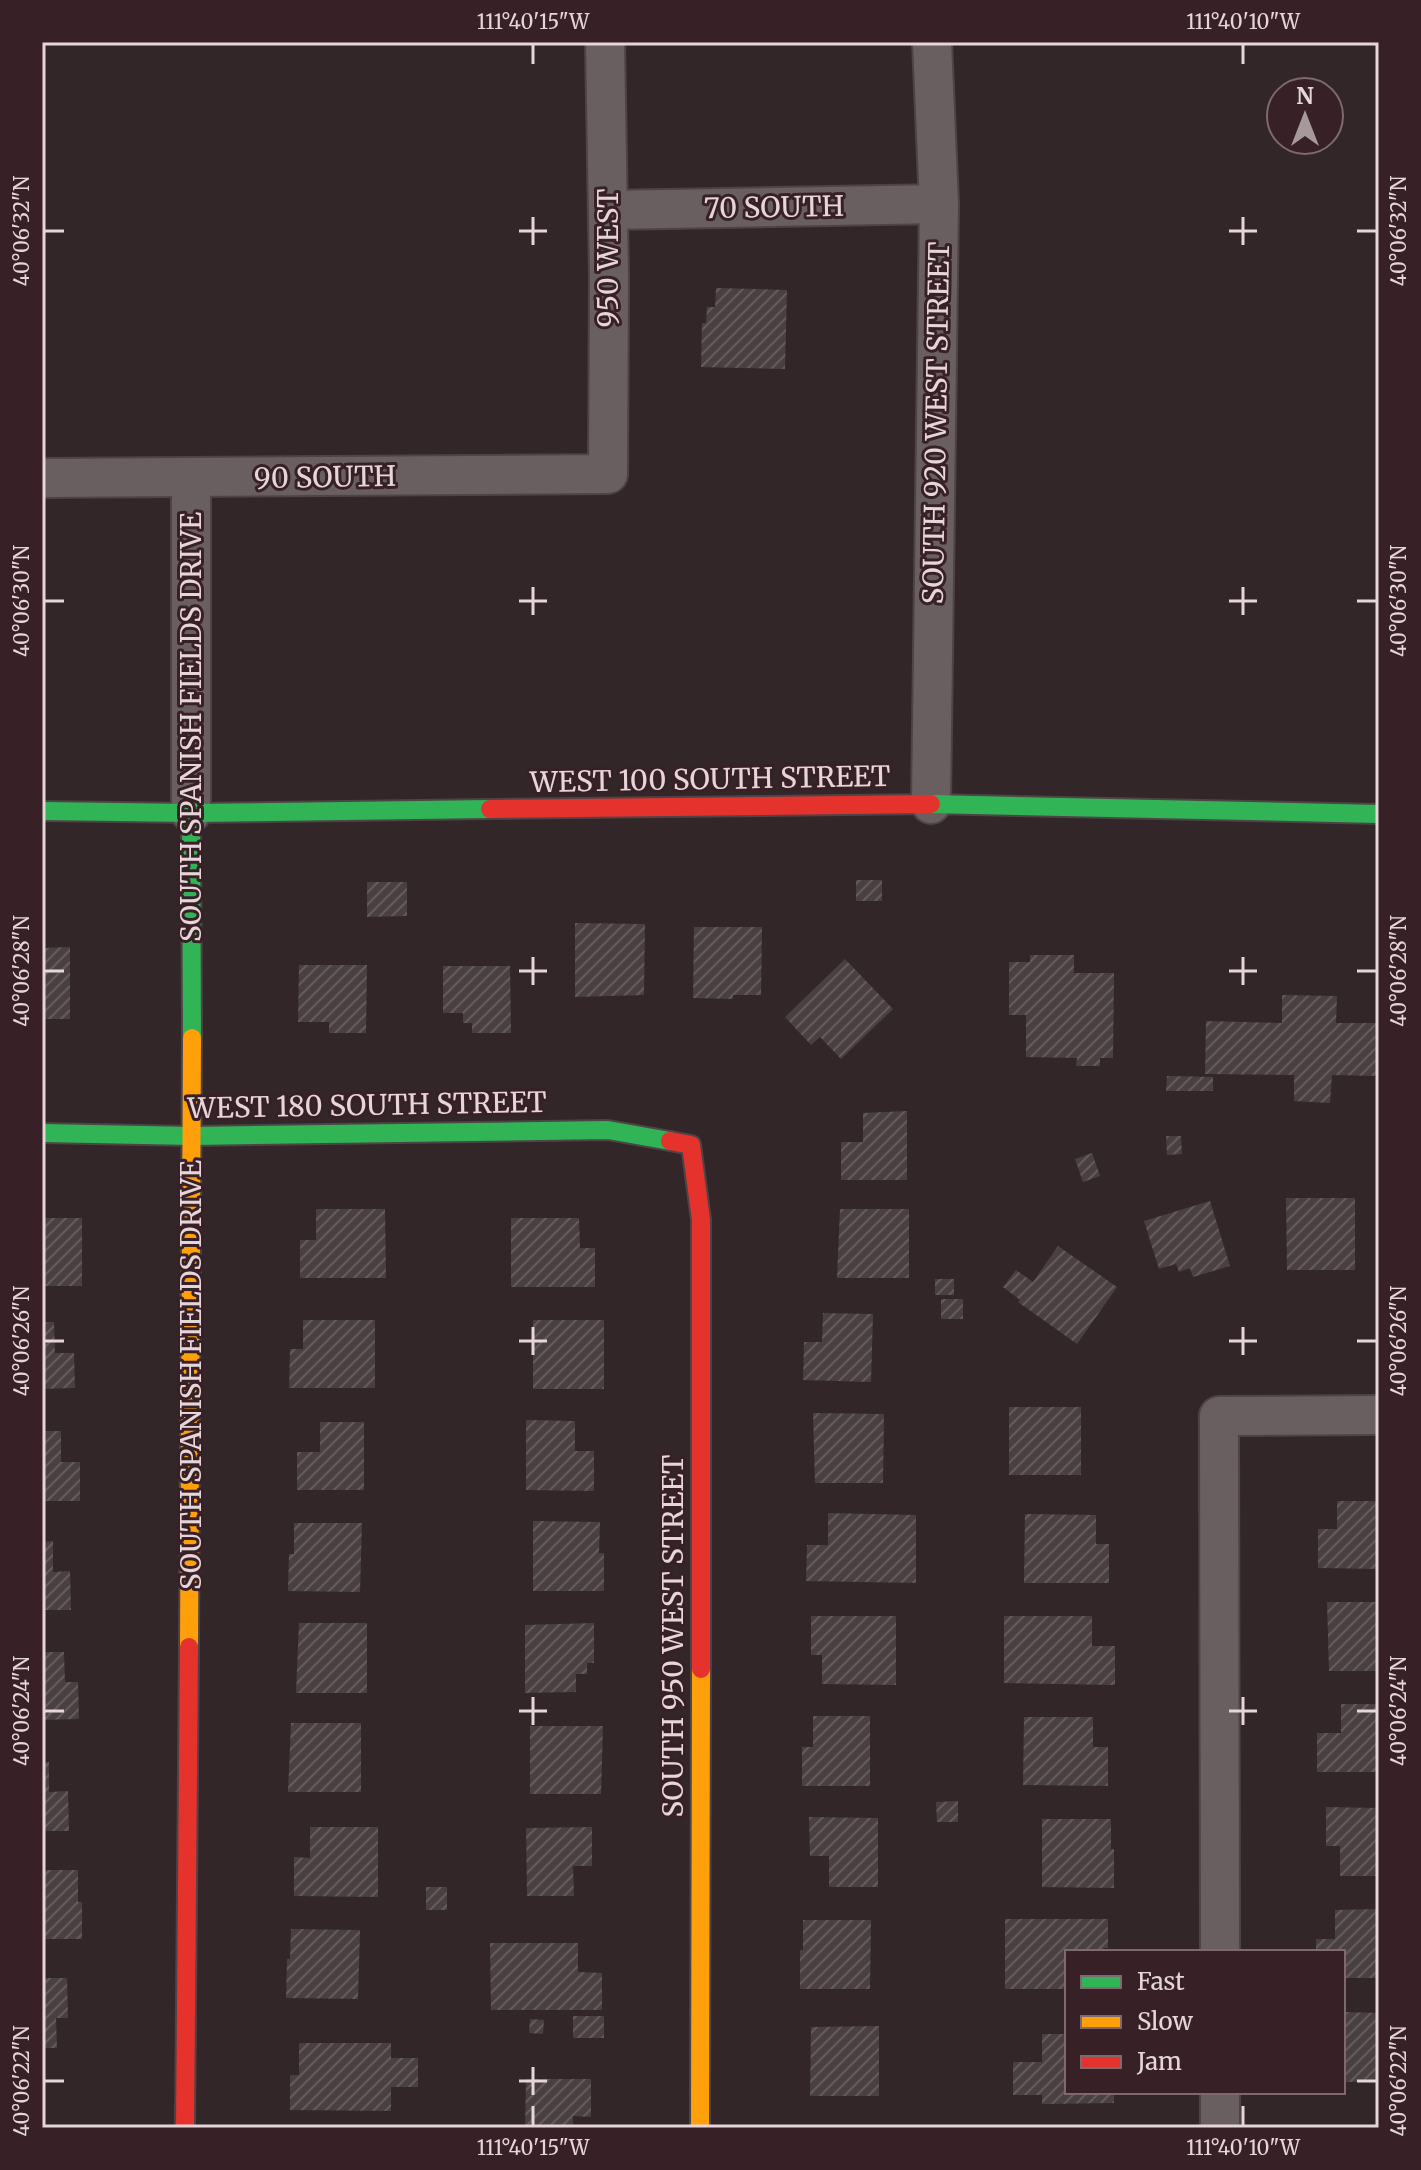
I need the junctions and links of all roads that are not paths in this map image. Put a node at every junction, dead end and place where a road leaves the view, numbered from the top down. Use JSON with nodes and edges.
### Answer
{"nodes":[{"id":1,"x":605,"y":42,"type":"edge"},
{"id":2,"x":932,"y":42,"type":"edge"},
{"id":3,"x":939,"y":204,"type":"junction"},
{"id":4,"x":608,"y":210,"type":"junction"},
{"id":5,"x":608,"y":474,"type":"joint"},
{"id":6,"x":42,"y":478,"type":"edge"},
{"id":7,"x":191,"y":478,"type":"junction"},
{"id":8,"x":931,"y":804,"type":"junction"},
{"id":9,"x":42,"y":811,"type":"edge"},
{"id":10,"x":191,"y":813,"type":"junction"},
{"id":11,"x":1379,"y":814,"type":"edge"},
{"id":12,"x":42,"y":1133,"type":"edge"},
{"id":13,"x":193,"y":1136,"type":"junction"},
{"id":14,"x":691,"y":1145,"type":"joint"},
{"id":15,"x":1379,"y":1415,"type":"edge"},
{"id":16,"x":1220,"y":1950,"type":"edge"},
{"id":17,"x":1220,"y":2094,"type":"edge"},
{"id":18,"x":185,"y":2128,"type":"edge"},
{"id":19,"x":700,"y":2128,"type":"edge"},
{"id":20,"x":1220,"y":2128,"type":"edge"}],
"edges":[{"from":1,"to":4,"type":"street","name":"950 WEST"},
{"from":2,"to":3,"type":"street","name":"SOUTH 920 WEST STREET"},
{"from":3,"to":4,"type":"street","name":"70 SOUTH"},
{"from":3,"to":8,"type":"street","name":"SOUTH 920 WEST STREET"},
{"from":4,"to":5,"type":"street","name":"950 WEST"},
{"from":5,"to":7,"type":"street","name":"90 SOUTH"},
{"from":6,"to":7,"type":"street","name":"90 SOUTH"},
{"from":7,"to":10,"type":"street","name":"SOUTH SPANISH FIELDS DRIVE"},
{"from":8,"to":10,"type":"street","name":"WEST 100 SOUTH STREET"},
{"from":8,"to":11,"type":"street","name":"WEST 100 SOUTH STREET"},
{"from":9,"to":10,"type":"street","name":"WEST 100 SOUTH STREET"},
{"from":10,"to":13,"type":"street","name":"SOUTH SPANISH FIELDS DRIVE"},
{"from":12,"to":13,"type":"street","name":"WEST 180 SOUTH STREET"},
{"from":13,"to":14,"type":"street","name":"WEST 180 SOUTH STREET"},
{"from":13,"to":18,"type":"street","name":"SOUTH SPANISH FIELDS DRIVE"},
{"from":14,"to":19,"type":"street","name":"SOUTH 950 WEST STREET"},
{"from":15,"to":16,"type":"street"},
{"from":17,"to":20,"type":"street"}]}
